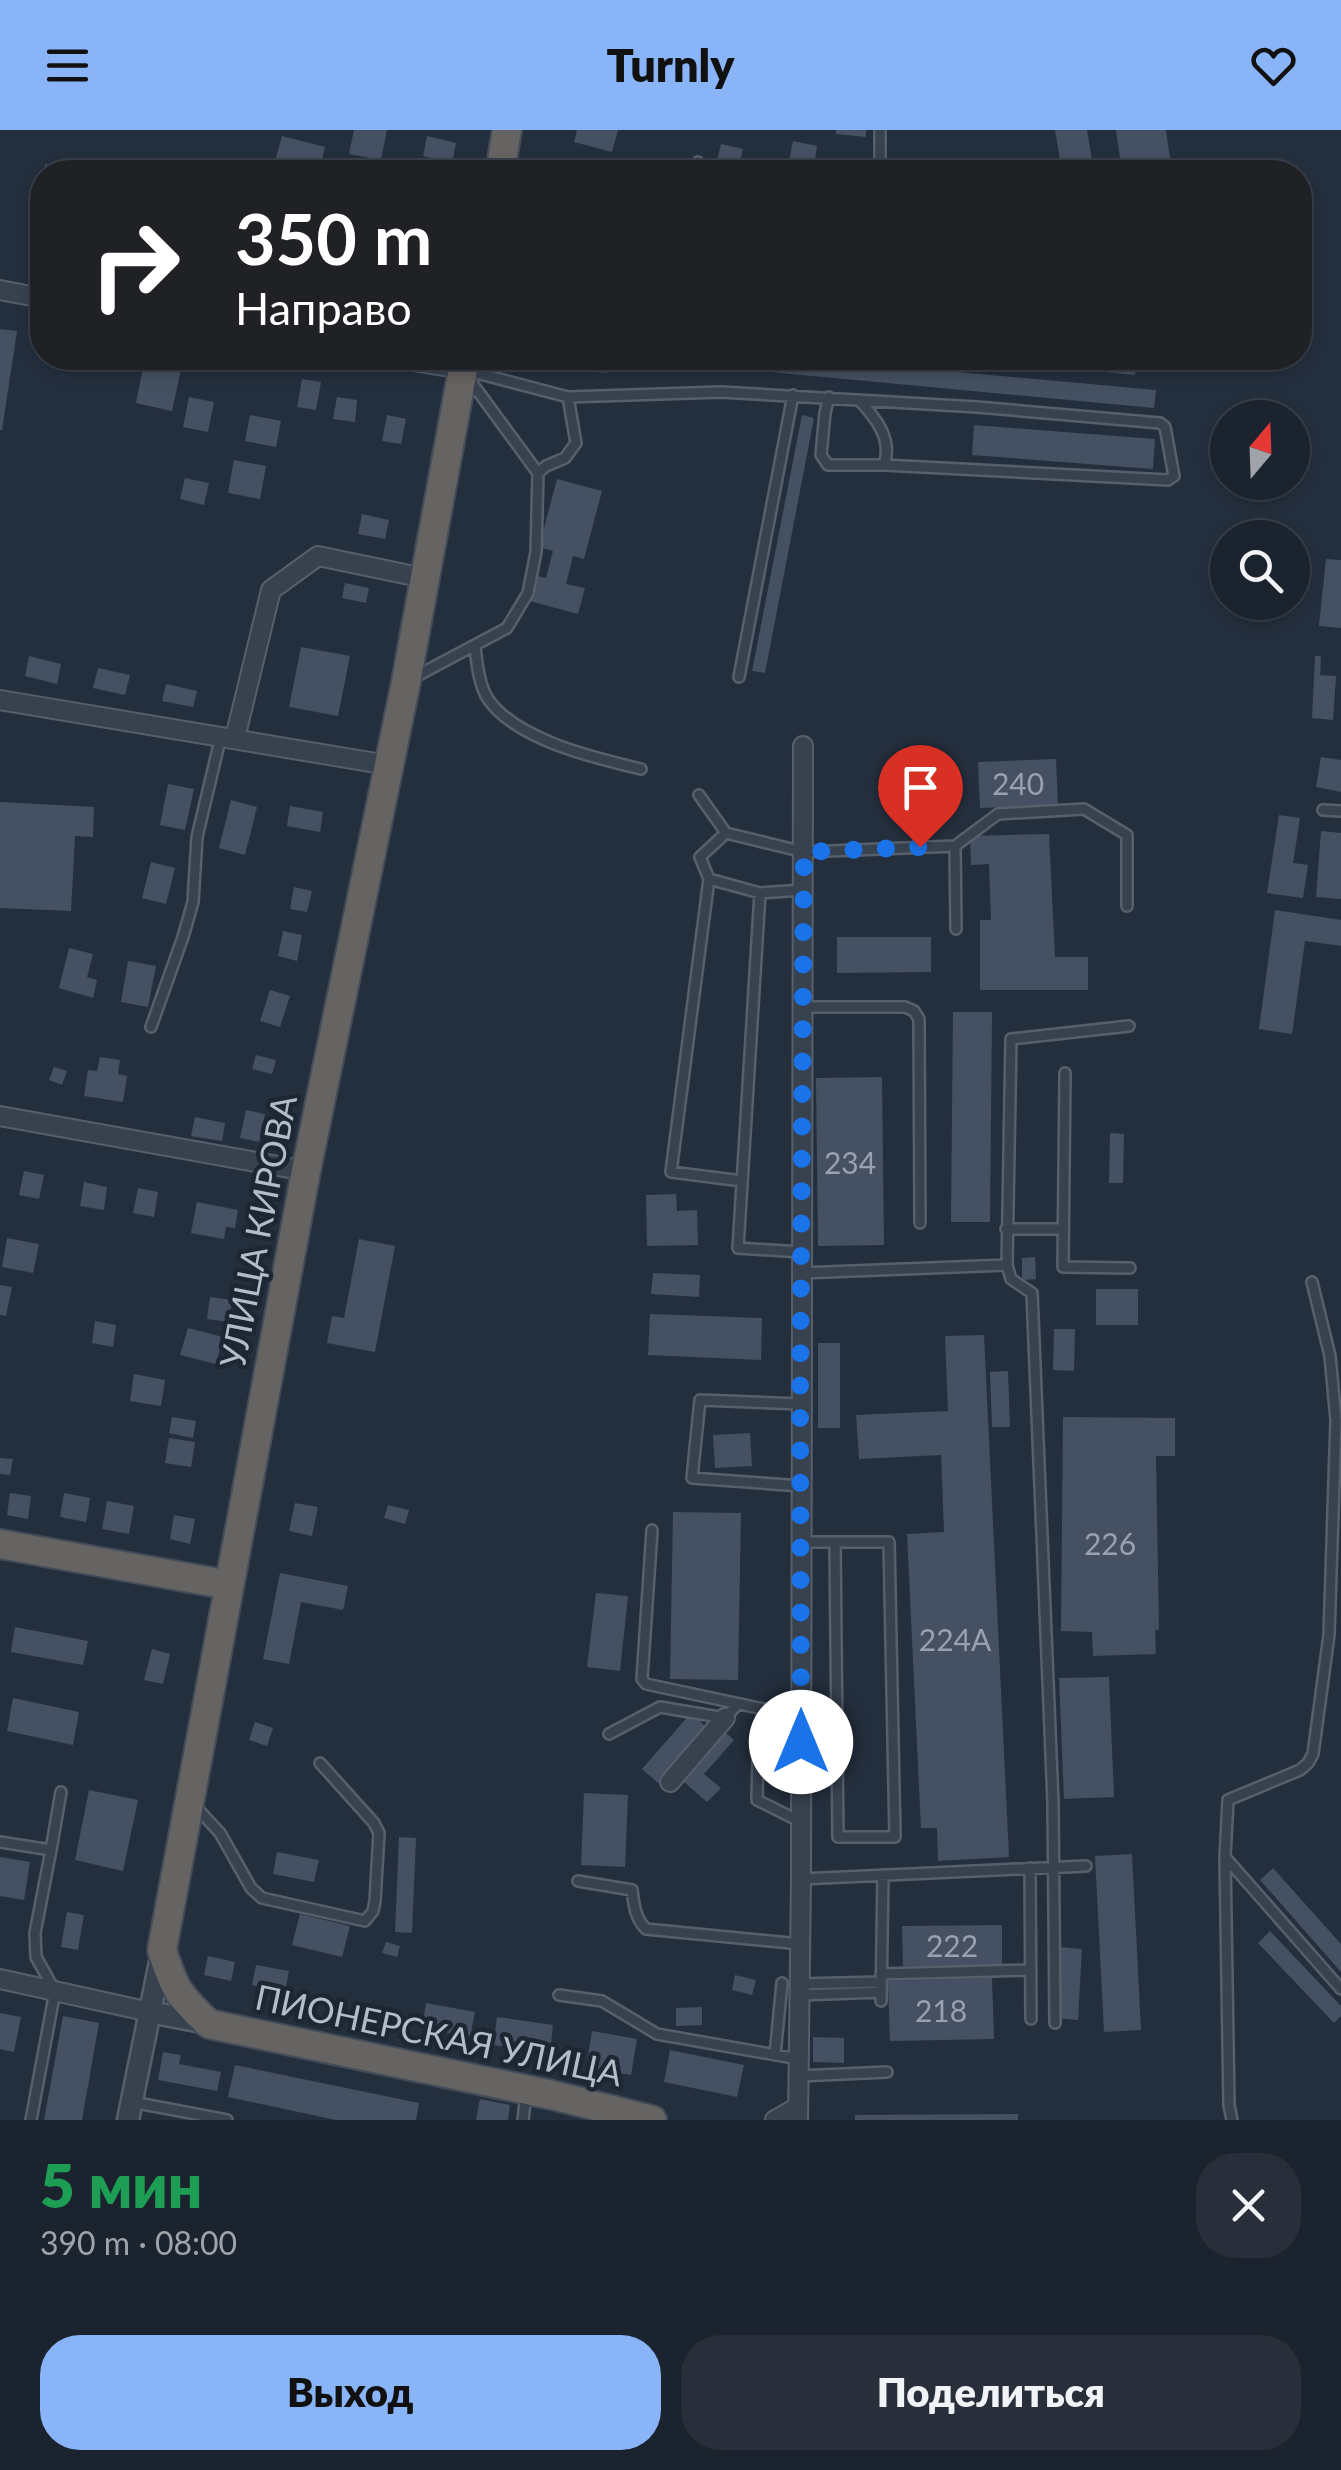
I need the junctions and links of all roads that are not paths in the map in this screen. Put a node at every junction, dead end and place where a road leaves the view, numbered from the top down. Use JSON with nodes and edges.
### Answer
{"nodes":[{"id":1,"x":507,"y":130,"type":"edge"},
{"id":2,"x":880,"y":130,"type":"edge"},
{"id":3,"x":502,"y":160,"type":"edge"},
{"id":4,"x":880,"y":160,"type":"edge"},
{"id":5,"x":0,"y":290,"type":"edge"},
{"id":6,"x":30,"y":296,"type":"edge"},
{"id":7,"x":462,"y":370,"type":"edge"},
{"id":8,"x":468,"y":370,"type":"edge"},
{"id":9,"x":485,"y":370,"type":"edge"},
{"id":10,"x":793,"y":396,"type":"junction"},
{"id":11,"x":568,"y":397,"type":"junction"},
{"id":12,"x":830,"y":398,"type":"junction"},
{"id":13,"x":860,"y":400,"type":"junction"},
{"id":14,"x":884,"y":465,"type":"junction"},
{"id":15,"x":538,"y":473,"type":"junction"},
{"id":16,"x":424,"y":578,"type":"junction"},
{"id":17,"x":475,"y":647,"type":"junction"},
{"id":18,"x":739,"y":677,"type":"dead end"},
{"id":19,"x":406,"y":682,"type":"junction"},
{"id":20,"x":0,"y":700,"type":"edge"},
{"id":21,"x":228,"y":737,"type":"junction"},
{"id":22,"x":803,"y":746,"type":"dead end"},
{"id":23,"x":388,"y":765,"type":"junction"},
{"id":24,"x":640,"y":770,"type":"dead end"},
{"id":25,"x":700,"y":795,"type":"dead end"},
{"id":26,"x":1323,"y":810,"type":"dead end"},
{"id":27,"x":1341,"y":811,"type":"edge"},
{"id":28,"x":726,"y":833,"type":"junction"},
{"id":29,"x":955,"y":846,"type":"junction"},
{"id":30,"x":804,"y":852,"type":"junction"},
{"id":31,"x":709,"y":880,"type":"junction"},
{"id":32,"x":804,"y":890,"type":"junction"},
{"id":33,"x":760,"y":894,"type":"junction"},
{"id":34,"x":1127,"y":906,"type":"dead end"},
{"id":35,"x":956,"y":929,"type":"dead end"},
{"id":36,"x":802,"y":1008,"type":"junction"},
{"id":37,"x":1129,"y":1026,"type":"dead end"},
{"id":38,"x":151,"y":1028,"type":"dead end"},
{"id":39,"x":1065,"y":1073,"type":"dead end"},
{"id":40,"x":0,"y":1116,"type":"edge"},
{"id":41,"x":306,"y":1170,"type":"junction"},
{"id":42,"x":742,"y":1181,"type":"junction"},
{"id":43,"x":920,"y":1223,"type":"dead end"},
{"id":44,"x":1006,"y":1229,"type":"junction"},
{"id":45,"x":1063,"y":1230,"type":"junction"},
{"id":46,"x":801,"y":1252,"type":"junction"},
{"id":47,"x":1007,"y":1265,"type":"junction"},
{"id":48,"x":1130,"y":1268,"type":"dead end"},
{"id":49,"x":801,"y":1273,"type":"junction"},
{"id":50,"x":1312,"y":1282,"type":"dead end"},
{"id":51,"x":800,"y":1404,"type":"junction"},
{"id":52,"x":801,"y":1486,"type":"junction"},
{"id":53,"x":652,"y":1530,"type":"dead end"},
{"id":54,"x":800,"y":1542,"type":"junction"},
{"id":55,"x":835,"y":1543,"type":"junction"},
{"id":56,"x":0,"y":1544,"type":"edge"},
{"id":57,"x":229,"y":1584,"type":"junction"},
{"id":58,"x":731,"y":1711,"type":"junction"},
{"id":59,"x":801,"y":1717,"type":"junction"},
{"id":60,"x":608,"y":1734,"type":"dead end"},
{"id":61,"x":801,"y":1742,"type":"junction"},
{"id":62,"x":837,"y":1744,"type":"junction"},
{"id":63,"x":758,"y":1756,"type":"dead end"},
{"id":64,"x":320,"y":1763,"type":"dead end"},
{"id":65,"x":670,"y":1782,"type":"dead end"},
{"id":66,"x":61,"y":1792,"type":"dead end"},
{"id":67,"x":190,"y":1800,"type":"junction"},
{"id":68,"x":801,"y":1822,"type":"junction"},
{"id":69,"x":0,"y":1842,"type":"edge"},
{"id":70,"x":51,"y":1850,"type":"junction"},
{"id":71,"x":1226,"y":1856,"type":"junction"},
{"id":72,"x":1054,"y":1866,"type":"junction"},
{"id":73,"x":1086,"y":1866,"type":"dead end"},
{"id":74,"x":1030,"y":1868,"type":"junction"},
{"id":75,"x":883,"y":1874,"type":"junction"},
{"id":76,"x":801,"y":1879,"type":"junction"},
{"id":77,"x":578,"y":1881,"type":"dead end"},
{"id":78,"x":800,"y":1944,"type":"junction"},
{"id":79,"x":162,"y":1950,"type":"junction"},
{"id":80,"x":1030,"y":1970,"type":"junction"},
{"id":81,"x":0,"y":1979,"type":"edge"},
{"id":82,"x":794,"y":1987,"type":"junction"},
{"id":83,"x":881,"y":1987,"type":"junction"},
{"id":84,"x":1341,"y":1989,"type":"edge"},
{"id":85,"x":55,"y":1991,"type":"junction"},
{"id":86,"x":560,"y":1995,"type":"dead end"},
{"id":87,"x":150,"y":2012,"type":"junction"},
{"id":88,"x":1030,"y":2020,"type":"dead end"},
{"id":89,"x":1055,"y":2022,"type":"dead end"},
{"id":90,"x":210,"y":2024,"type":"junction"},
{"id":91,"x":776,"y":2055,"type":"junction"},
{"id":92,"x":799,"y":2067,"type":"junction"},
{"id":93,"x":888,"y":2072,"type":"dead end"},
{"id":94,"x":526,"y":2090,"type":"junction"},
{"id":95,"x":130,"y":2111,"type":"edge"},
{"id":96,"x":798,"y":2114,"type":"edge"},
{"id":97,"x":646,"y":2119,"type":"edge"},
{"id":98,"x":31,"y":2120,"type":"edge"},
{"id":99,"x":227,"y":2120,"type":"edge"},
{"id":100,"x":523,"y":2120,"type":"edge"},
{"id":101,"x":775,"y":2120,"type":"edge"},
{"id":102,"x":1232,"y":2120,"type":"edge"}],
"edges":[{"from":1,"to":3,"type":"highway"},
{"from":2,"to":4,"type":"lane"},
{"from":5,"to":6,"type":"street"},
{"from":7,"to":16,"type":"highway","name":"УЛИЦА КИРОВА"},
{"from":8,"to":15,"type":"lane"},
{"from":9,"to":11,"type":"lane"},
{"from":10,"to":11,"type":"lane"},
{"from":10,"to":12,"type":"lane"},
{"from":10,"to":18,"type":"lane"},
{"from":11,"to":15,"type":"lane"},
{"from":12,"to":13,"type":"lane"},
{"from":12,"to":14,"type":"lane"},
{"from":13,"to":14,"type":"lane"},
{"from":13,"to":14,"type":"lane"},
{"from":15,"to":17,"type":"lane"},
{"from":16,"to":19,"type":"highway","name":"УЛИЦА КИРОВА"},
{"from":16,"to":21,"type":"street"},
{"from":17,"to":19,"type":"lane"},
{"from":17,"to":24,"type":"lane"},
{"from":19,"to":23,"type":"highway","name":"УЛИЦА КИРОВА"},
{"from":20,"to":21,"type":"street"},
{"from":21,"to":23,"type":"street"},
{"from":21,"to":38,"type":"lane"},
{"from":22,"to":30,"type":"street"},
{"from":23,"to":41,"type":"highway","name":"УЛИЦА КИРОВА"},
{"from":25,"to":28,"type":"lane"},
{"from":26,"to":27,"type":"lane"},
{"from":28,"to":30,"type":"lane"},
{"from":28,"to":31,"type":"lane"},
{"from":29,"to":30,"type":"lane"},
{"from":29,"to":34,"type":"lane"},
{"from":29,"to":35,"type":"lane"},
{"from":30,"to":32,"type":"street"},
{"from":31,"to":33,"type":"lane"},
{"from":31,"to":42,"type":"lane"},
{"from":32,"to":33,"type":"lane"},
{"from":32,"to":36,"type":"street"},
{"from":33,"to":42,"type":"lane"},
{"from":36,"to":43,"type":"lane"},
{"from":36,"to":46,"type":"street"},
{"from":37,"to":44,"type":"lane"},
{"from":39,"to":45,"type":"lane"},
{"from":40,"to":41,"type":"street"},
{"from":41,"to":57,"type":"highway","name":"УЛИЦА КИРОВА"},
{"from":42,"to":46,"type":"lane"},
{"from":44,"to":45,"type":"lane"},
{"from":44,"to":47,"type":"lane"},
{"from":45,"to":48,"type":"lane"},
{"from":46,"to":49,"type":"street"},
{"from":47,"to":49,"type":"lane"},
{"from":47,"to":72,"type":"lane"},
{"from":49,"to":51,"type":"street"},
{"from":50,"to":71,"type":"lane"},
{"from":51,"to":52,"type":"street"},
{"from":51,"to":52,"type":"lane"},
{"from":52,"to":54,"type":"street"},
{"from":53,"to":58,"type":"lane"},
{"from":54,"to":55,"type":"lane"},
{"from":54,"to":59,"type":"street"},
{"from":55,"to":62,"type":"lane"},
{"from":55,"to":62,"type":"lane"},
{"from":56,"to":57,"type":"highway"},
{"from":57,"to":67,"type":"highway","name":"УЛИЦА КИРОВА"},
{"from":58,"to":59,"type":"lane"},
{"from":58,"to":60,"type":"lane"},
{"from":58,"to":65,"type":"street"},
{"from":59,"to":61,"type":"street"},
{"from":61,"to":62,"type":"lane"},
{"from":61,"to":68,"type":"street"},
{"from":63,"to":68,"type":"lane"},
{"from":64,"to":67,"type":"lane"},
{"from":66,"to":70,"type":"lane"},
{"from":67,"to":79,"type":"highway","name":"УЛИЦА КИРОВА"},
{"from":68,"to":76,"type":"street"},
{"from":69,"to":70,"type":"lane"},
{"from":70,"to":85,"type":"lane"},
{"from":71,"to":84,"type":"lane"},
{"from":71,"to":102,"type":"lane"},
{"from":72,"to":73,"type":"lane"},
{"from":72,"to":74,"type":"lane"},
{"from":72,"to":89,"type":"lane"},
{"from":74,"to":75,"type":"lane"},
{"from":74,"to":80,"type":"lane"},
{"from":75,"to":76,"type":"lane"},
{"from":75,"to":83,"type":"lane"},
{"from":76,"to":78,"type":"street"},
{"from":77,"to":78,"type":"lane"},
{"from":78,"to":82,"type":"street"},
{"from":79,"to":87,"type":"street","name":"УЛИЦА КИРОВА"},
{"from":79,"to":90,"type":"highway","name":"ПИОНЕРСКАЯ УЛИЦА"},
{"from":80,"to":83,"type":"lane"},
{"from":80,"to":88,"type":"lane"},
{"from":81,"to":85,"type":"street","name":"ПИОНЕРСКАЯ УЛИЦА"},
{"from":82,"to":83,"type":"lane"},
{"from":82,"to":91,"type":"lane"},
{"from":82,"to":92,"type":"street"},
{"from":85,"to":87,"type":"street","name":"ПИОНЕРСКАЯ УЛИЦА"},
{"from":85,"to":98,"type":"lane"},
{"from":86,"to":91,"type":"lane"},
{"from":87,"to":90,"type":"street","name":"ПИОНЕРСКАЯ УЛИЦА"},
{"from":87,"to":95,"type":"street","name":"УЛИЦА КИРОВА"},
{"from":90,"to":94,"type":"highway","name":"ПИОНЕРСКАЯ УЛИЦА"},
{"from":91,"to":92,"type":"lane"},
{"from":92,"to":93,"type":"lane"},
{"from":92,"to":96,"type":"street"},
{"from":94,"to":97,"type":"highway","name":"ПИОНЕРСКАЯ УЛИЦА"},
{"from":94,"to":100,"type":"lane"},
{"from":95,"to":99,"type":"lane"},
{"from":96,"to":101,"type":"street"}]}
